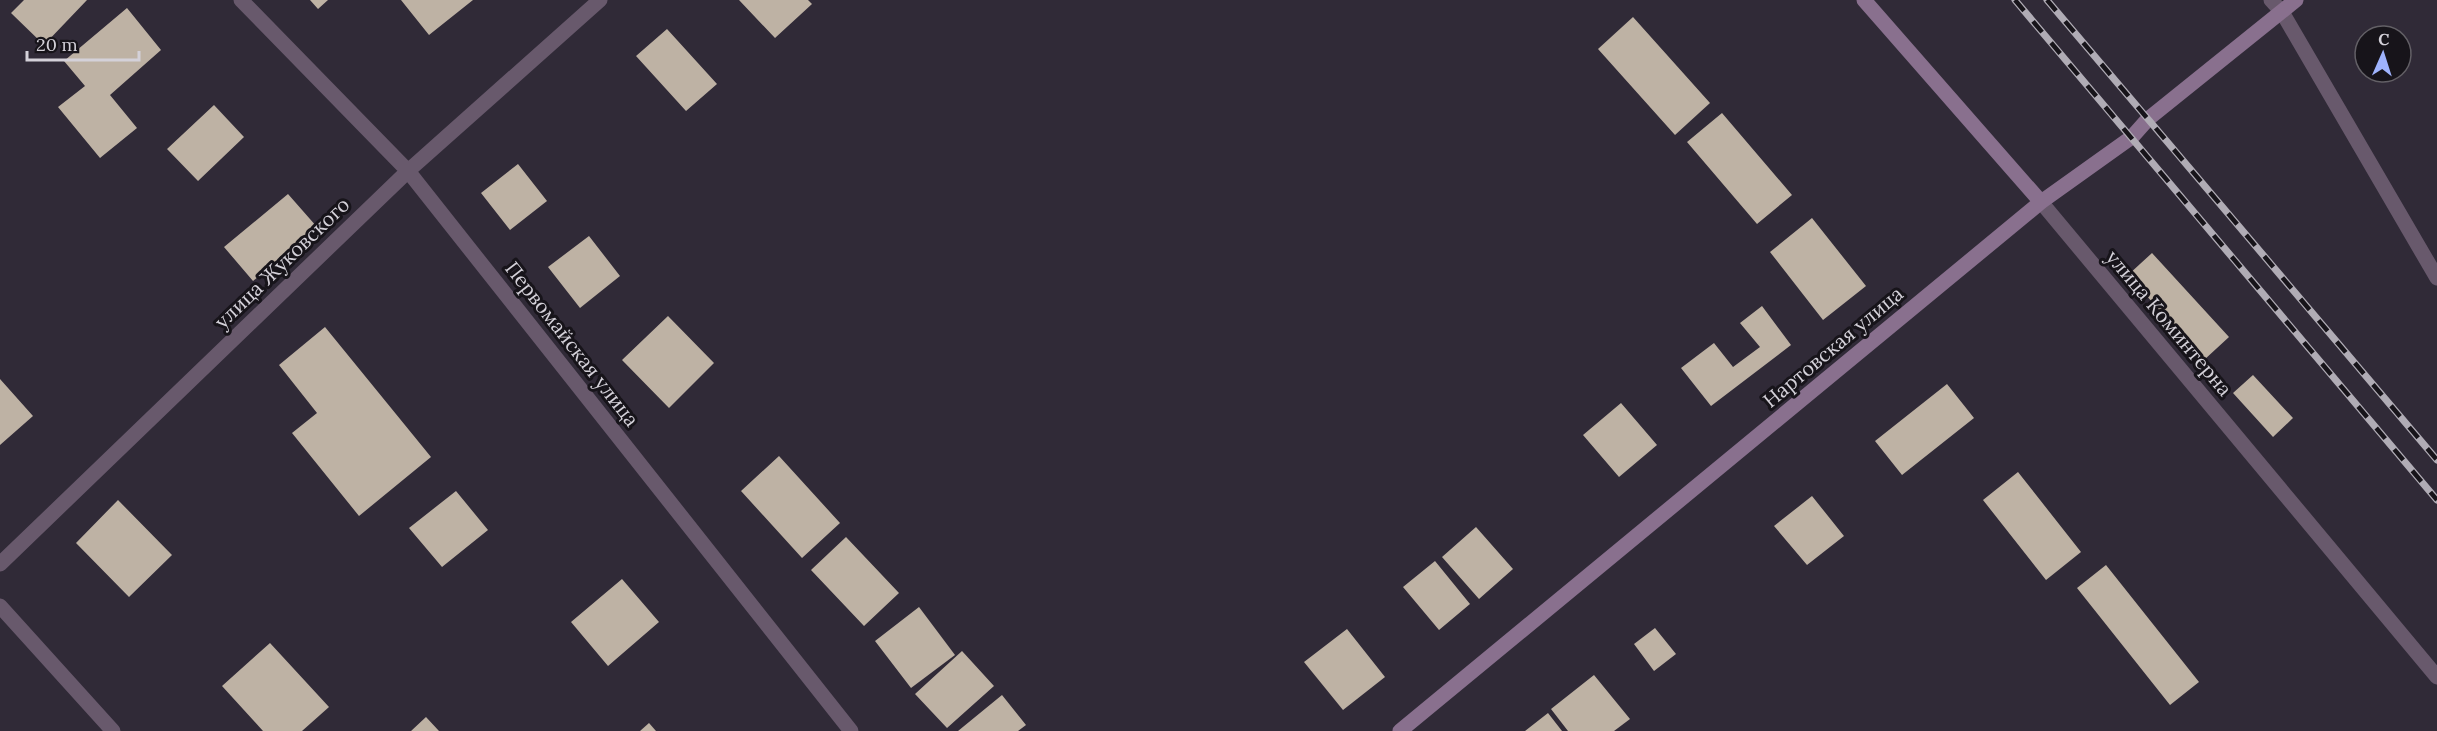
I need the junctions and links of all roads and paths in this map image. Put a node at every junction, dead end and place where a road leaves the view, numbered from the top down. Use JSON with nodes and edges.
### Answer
{"nodes":[{"id":1,"x":241,"y":0,"type":"edge"},
{"id":2,"x":600,"y":0,"type":"edge"},
{"id":3,"x":1864,"y":0,"type":"edge"},
{"id":4,"x":2271,"y":0,"type":"edge"},
{"id":5,"x":2296,"y":0,"type":"edge"},
{"id":6,"x":2282,"y":12,"type":"junction"},
{"id":7,"x":408,"y":171,"type":"junction"},
{"id":8,"x":2041,"y":202,"type":"junction"},
{"id":9,"x":2437,"y":278,"type":"edge"},
{"id":10,"x":0,"y":564,"type":"edge"},
{"id":11,"x":0,"y":606,"type":"edge"},
{"id":12,"x":2437,"y":677,"type":"edge"},
{"id":13,"x":113,"y":731,"type":"edge"},
{"id":14,"x":851,"y":731,"type":"edge"},
{"id":15,"x":1400,"y":731,"type":"edge"}],
"edges":[{"from":1,"to":7,"type":"street","name":"Первомайская улица"},
{"from":2,"to":7,"type":"street","name":"улица Жуковского"},
{"from":3,"to":8,"type":"street","name":"улица Коминтерна"},
{"from":4,"to":6,"type":"street"},
{"from":5,"to":6,"type":"street","name":"Нартовская улица"},
{"from":6,"to":8,"type":"street","name":"Нартовская улица"},
{"from":6,"to":9,"type":"street"},
{"from":7,"to":10,"type":"street","name":"улица Жуковского"},
{"from":7,"to":14,"type":"street","name":"Первомайская улица"},
{"from":8,"to":12,"type":"street","name":"улица Коминтерна"},
{"from":8,"to":15,"type":"street","name":"Нартовская улица"},
{"from":11,"to":13,"type":"street"}]}
